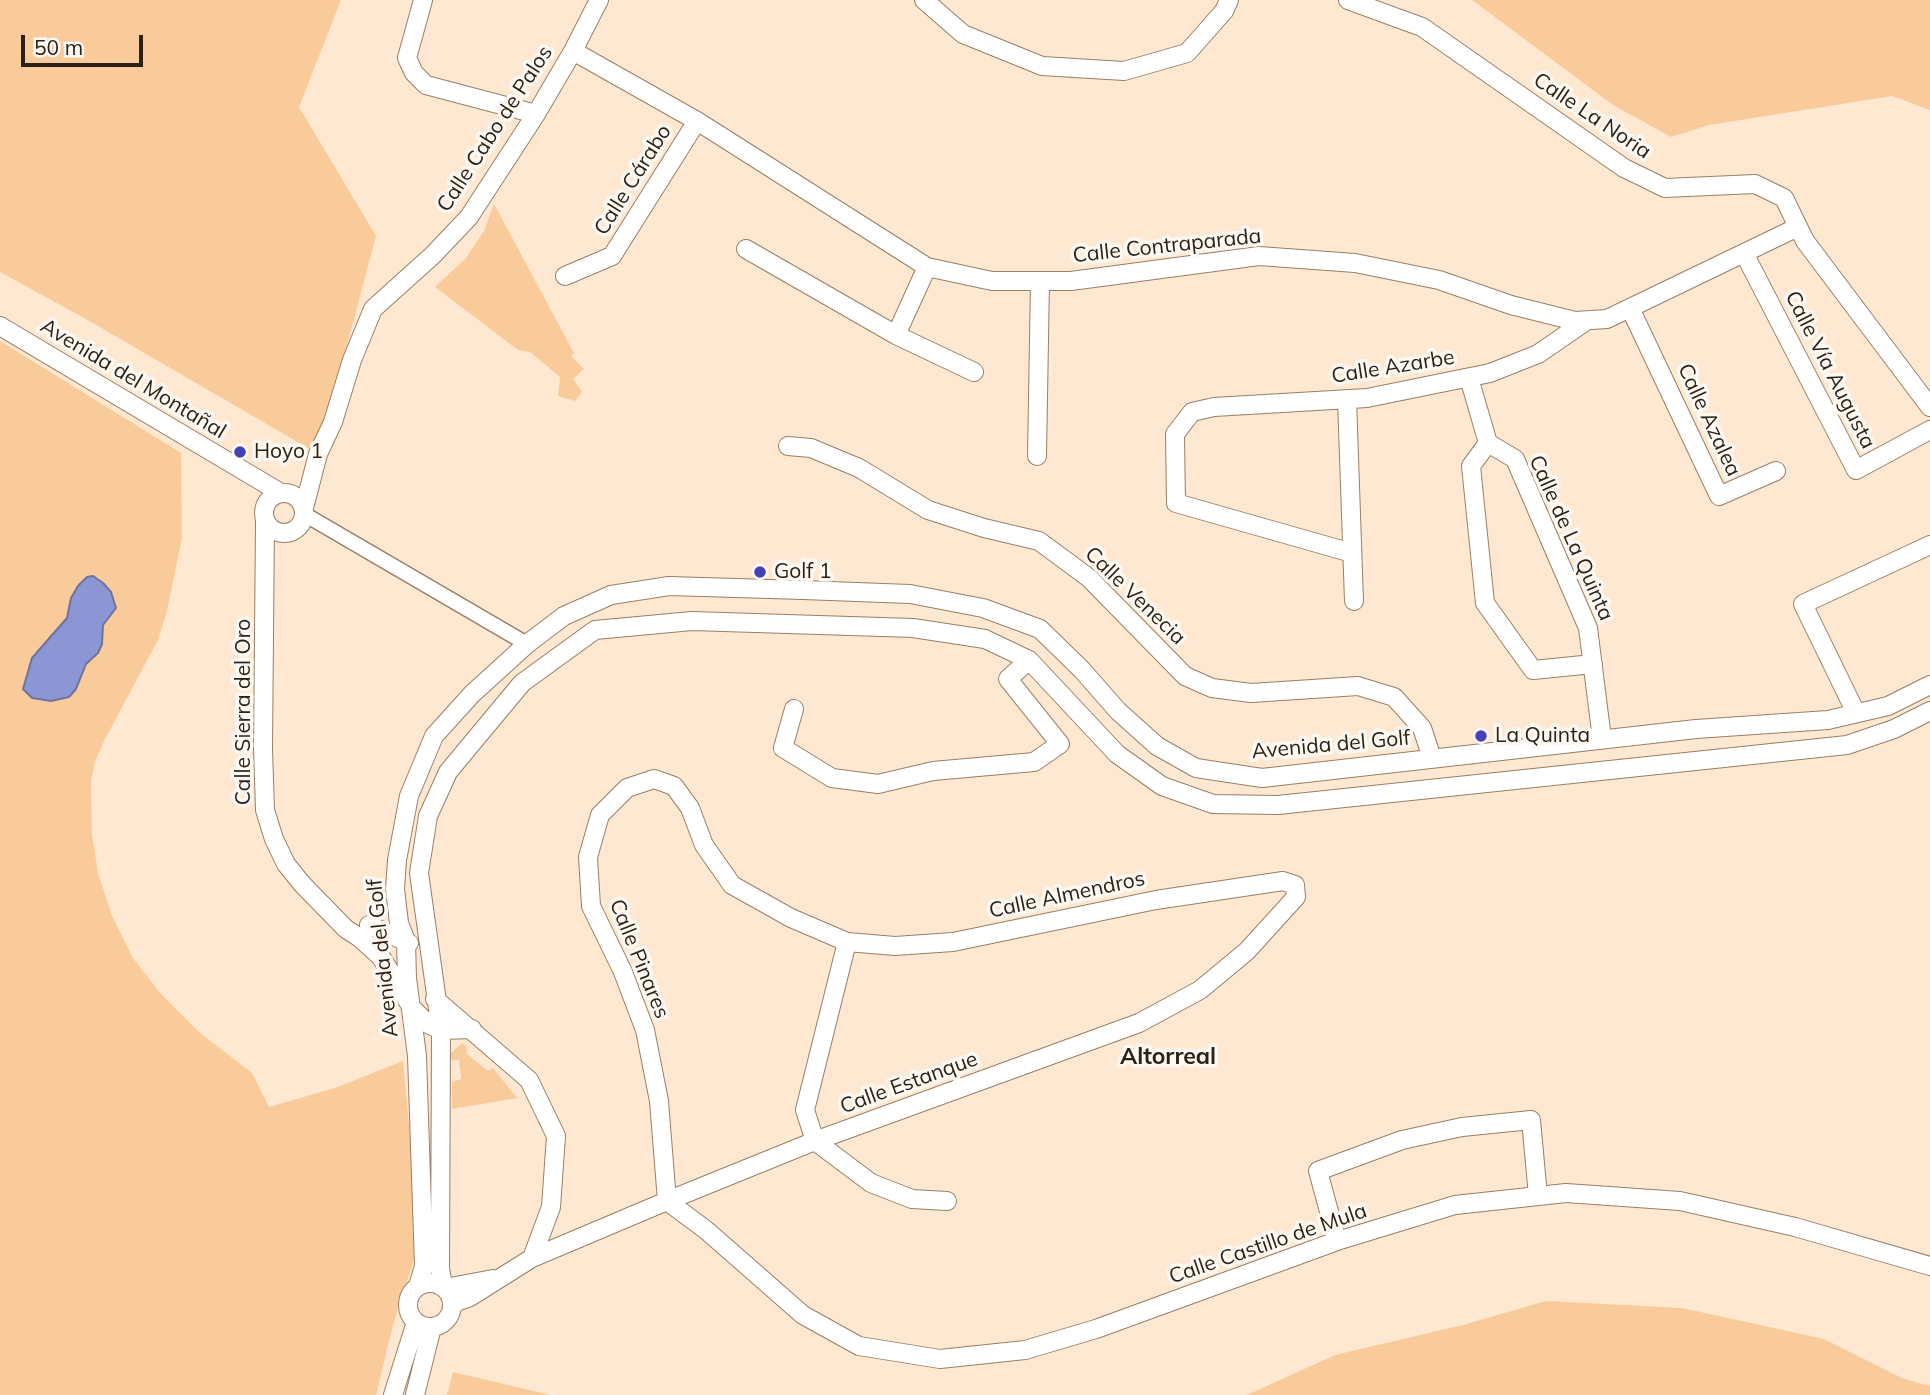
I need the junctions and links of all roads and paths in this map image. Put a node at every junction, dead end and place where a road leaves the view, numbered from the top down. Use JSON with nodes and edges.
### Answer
{"nodes":[{"id":1,"x":423,"y":0,"type":"edge"},
{"id":2,"x":599,"y":0,"type":"edge"},
{"id":3,"x":924,"y":0,"type":"edge"},
{"id":4,"x":1229,"y":0,"type":"edge"},
{"id":5,"x":1348,"y":0,"type":"edge"},
{"id":6,"x":573,"y":51,"type":"junction"},
{"id":7,"x":536,"y":114,"type":"junction"},
{"id":8,"x":696,"y":121,"type":"junction"},
{"id":9,"x":1798,"y":227,"type":"junction"},
{"id":10,"x":746,"y":249,"type":"dead end"},
{"id":11,"x":1744,"y":253,"type":"junction"},
{"id":12,"x":928,"y":267,"type":"junction"},
{"id":13,"x":565,"y":276,"type":"dead end"},
{"id":14,"x":1040,"y":281,"type":"junction"},
{"id":15,"x":1630,"y":308,"type":"junction"},
{"id":16,"x":1586,"y":321,"type":"junction"},
{"id":17,"x":0,"y":326,"type":"edge"},
{"id":18,"x":896,"y":335,"type":"junction"},
{"id":19,"x":974,"y":372,"type":"dead end"},
{"id":20,"x":1469,"y":378,"type":"junction"},
{"id":21,"x":1348,"y":399,"type":"junction"},
{"id":22,"x":1930,"y":407,"type":"edge"},
{"id":23,"x":1930,"y":430,"type":"edge"},
{"id":24,"x":1488,"y":443,"type":"junction"},
{"id":25,"x":788,"y":446,"type":"dead end"},
{"id":26,"x":318,"y":454,"type":"junction"},
{"id":27,"x":1037,"y":456,"type":"dead end"},
{"id":28,"x":242,"y":471,"type":"junction"},
{"id":29,"x":1776,"y":471,"type":"dead end"},
{"id":30,"x":284,"y":493,"type":"junction"},
{"id":31,"x":304,"y":511,"type":"junction"},
{"id":32,"x":265,"y":514,"type":"junction"},
{"id":33,"x":287,"y":533,"type":"junction"},
{"id":34,"x":1930,"y":545,"type":"edge"},
{"id":35,"x":1352,"y":553,"type":"junction"},
{"id":36,"x":266,"y":566,"type":"junction"},
{"id":37,"x":1354,"y":601,"type":"dead end"},
{"id":38,"x":527,"y":644,"type":"junction"},
{"id":39,"x":1029,"y":660,"type":"junction"},
{"id":40,"x":1593,"y":664,"type":"junction"},
{"id":41,"x":1930,"y":685,"type":"edge"},
{"id":42,"x":794,"y":709,"type":"dead end"},
{"id":43,"x":1930,"y":711,"type":"edge"},
{"id":44,"x":1856,"y":713,"type":"junction"},
{"id":45,"x":1602,"y":739,"type":"junction"},
{"id":46,"x":1432,"y":758,"type":"junction"},
{"id":47,"x":419,"y":873,"type":"junction"},
{"id":48,"x":1296,"y":886,"type":"joint"},
{"id":49,"x":395,"y":889,"type":"junction"},
{"id":50,"x":365,"y":932,"type":"junction"},
{"id":51,"x":406,"y":940,"type":"junction"},
{"id":52,"x":847,"y":942,"type":"junction"},
{"id":53,"x":438,"y":1002,"type":"junction"},
{"id":54,"x":412,"y":1008,"type":"junction"},
{"id":55,"x":472,"y":1029,"type":"junction"},
{"id":56,"x":441,"y":1030,"type":"junction"},
{"id":57,"x":816,"y":1141,"type":"junction"},
{"id":58,"x":1538,"y":1196,"type":"junction"},
{"id":59,"x":667,"y":1201,"type":"junction"},
{"id":60,"x":947,"y":1201,"type":"dead end"},
{"id":61,"x":1337,"y":1241,"type":"junction"},
{"id":62,"x":532,"y":1258,"type":"junction"},
{"id":63,"x":1930,"y":1266,"type":"edge"},
{"id":64,"x":418,"y":1286,"type":"junction"},
{"id":65,"x":447,"y":1292,"type":"junction"},
{"id":66,"x":424,"y":1324,"type":"junction"},
{"id":67,"x":393,"y":1395,"type":"edge"},
{"id":68,"x":415,"y":1395,"type":"edge"}],
"edges":[{"from":1,"to":7,"type":"street"},
{"from":2,"to":6,"type":"street","name":"Calle Cabo de Palos"},
{"from":3,"to":4,"type":"street"},
{"from":5,"to":9,"type":"street","name":"Calle La Noria"},
{"from":6,"to":7,"type":"street","name":"Calle Cabo de Palos"},
{"from":6,"to":8,"type":"street","name":"Calle Contraparada"},
{"from":7,"to":26,"type":"street","name":"Calle Cabo de Palos"},
{"from":8,"to":12,"type":"street","name":"Calle Contraparada"},
{"from":8,"to":13,"type":"street","name":"Calle Cárabo"},
{"from":9,"to":11,"type":"street","name":"Calle Contraparada"},
{"from":9,"to":22,"type":"street","name":"Calle La Noria"},
{"from":10,"to":18,"type":"street"},
{"from":11,"to":15,"type":"street","name":"Calle Contraparada"},
{"from":11,"to":23,"type":"street","name":"Calle Vía Augusta"},
{"from":12,"to":14,"type":"street","name":"Calle Contraparada"},
{"from":12,"to":18,"type":"street"},
{"from":14,"to":16,"type":"street","name":"Calle Contraparada"},
{"from":14,"to":27,"type":"street"},
{"from":15,"to":16,"type":"street","name":"Calle Contraparada"},
{"from":15,"to":29,"type":"street","name":"Calle Azalea"},
{"from":16,"to":20,"type":"street","name":"Calle Azarbe"},
{"from":17,"to":28,"type":"street","name":"Avenida del Montañal"},
{"from":18,"to":19,"type":"street"},
{"from":20,"to":21,"type":"street","name":"Calle Azarbe"},
{"from":20,"to":24,"type":"street"},
{"from":21,"to":35,"type":"street"},
{"from":21,"to":35,"type":"street","name":"Calle Azarbe"},
{"from":24,"to":40,"type":"street","name":"Calle de La Quinta"},
{"from":24,"to":40,"type":"street"},
{"from":25,"to":46,"type":"street","name":"Calle Venecia"},
{"from":26,"to":30,"type":"street","name":"Calle Cabo de Palos"},
{"from":26,"to":31,"type":"street","name":"Calle Cabo de Palos"},
{"from":28,"to":30,"type":"street","name":"Avenida del Montañal"},
{"from":28,"to":32,"type":"street","name":"Avenida del Montañal"},
{"from":30,"to":31,"type":"street"},
{"from":30,"to":32,"type":"street"},
{"from":31,"to":33,"type":"street"},
{"from":31,"to":38,"type":"street"},
{"from":32,"to":33,"type":"street"},
{"from":32,"to":36,"type":"street","name":"Calle Sierra del Oro"},
{"from":33,"to":36,"type":"street"},
{"from":34,"to":44,"type":"street"},
{"from":35,"to":37,"type":"street"},
{"from":36,"to":50,"type":"street","name":"Calle Sierra del Oro"},
{"from":38,"to":46,"type":"street","name":"Avenida del Golf"},
{"from":38,"to":49,"type":"street","name":"Avenida del Golf"},
{"from":39,"to":42,"type":"street"},
{"from":39,"to":43,"type":"street"},
{"from":39,"to":47,"type":"street"},
{"from":40,"to":45,"type":"street","name":"Calle de La Quinta"},
{"from":41,"to":44,"type":"street","name":"Avenida del Golf"},
{"from":44,"to":45,"type":"street","name":"Avenida del Golf"},
{"from":45,"to":46,"type":"street","name":"Avenida del Golf"},
{"from":47,"to":51,"type":"street"},
{"from":47,"to":53,"type":"street"},
{"from":48,"to":52,"type":"street","name":"Calle Almendros"},
{"from":48,"to":57,"type":"street","name":"Calle Estanque"},
{"from":49,"to":50,"type":"street"},
{"from":49,"to":51,"type":"street","name":"Avenida del Golf"},
{"from":50,"to":51,"type":"street"},
{"from":50,"to":54,"type":"street","name":"Calle Sierra del Oro"},
{"from":51,"to":53,"type":"street"},
{"from":51,"to":54,"type":"street","name":"Avenida del Golf"},
{"from":52,"to":57,"type":"street"},
{"from":52,"to":59,"type":"street","name":"Calle Pinares"},
{"from":53,"to":55,"type":"street"},
{"from":53,"to":56,"type":"street"},
{"from":54,"to":56,"type":"street"},
{"from":54,"to":64,"type":"street","name":"Avenida del Golf"},
{"from":55,"to":56,"type":"street"},
{"from":55,"to":62,"type":"street"},
{"from":56,"to":65,"type":"street"},
{"from":57,"to":59,"type":"street","name":"Calle Estanque"},
{"from":57,"to":60,"type":"street"},
{"from":58,"to":61,"type":"street","name":"Calle Castillo de Mula"},
{"from":58,"to":61,"type":"street"},
{"from":58,"to":63,"type":"street","name":"Calle Castillo de Mula"},
{"from":59,"to":61,"type":"street","name":"Calle Castillo de Mula"},
{"from":59,"to":62,"type":"street","name":"Calle Estanque"},
{"from":62,"to":65,"type":"street","name":"Calle Estanque"},
{"from":64,"to":65,"type":"street"},
{"from":64,"to":66,"type":"street"},
{"from":65,"to":66,"type":"street"},
{"from":66,"to":67,"type":"street"},
{"from":66,"to":68,"type":"street"}]}
